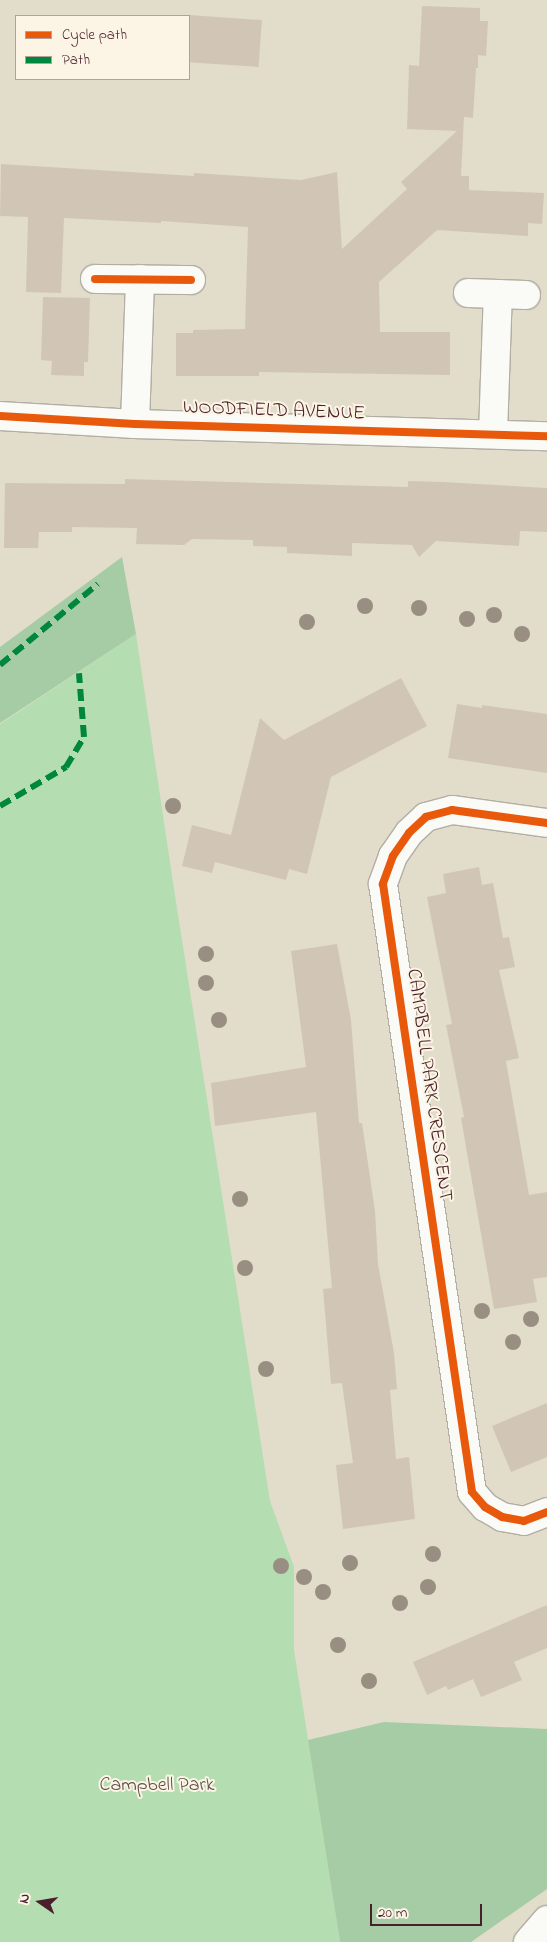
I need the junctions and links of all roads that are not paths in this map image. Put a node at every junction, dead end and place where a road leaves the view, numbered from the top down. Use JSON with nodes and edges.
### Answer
{"nodes":[{"id":1,"x":95,"y":279,"type":"dead end"},
{"id":2,"x":140,"y":280,"type":"junction"},
{"id":3,"x":191,"y":280,"type":"dead end"},
{"id":4,"x":468,"y":293,"type":"dead end"},
{"id":5,"x":498,"y":294,"type":"junction"},
{"id":6,"x":526,"y":295,"type":"dead end"},
{"id":7,"x":0,"y":416,"type":"edge"},
{"id":8,"x":135,"y":424,"type":"junction"},
{"id":9,"x":493,"y":434,"type":"junction"},
{"id":10,"x":547,"y":436,"type":"edge"},
{"id":11,"x":547,"y":823,"type":"edge"},
{"id":12,"x":547,"y":1512,"type":"edge"},
{"id":13,"x":547,"y":1920,"type":"edge"},
{"id":14,"x":528,"y":1942,"type":"edge"}],
"edges":[{"from":1,"to":2,"type":"street"},
{"from":2,"to":3,"type":"street"},
{"from":2,"to":8,"type":"street"},
{"from":4,"to":5,"type":"street"},
{"from":5,"to":6,"type":"street"},
{"from":5,"to":9,"type":"street"},
{"from":7,"to":8,"type":"street","name":"WOODFIELD AVENUE"},
{"from":8,"to":9,"type":"street","name":"WOODFIELD AVENUE"},
{"from":9,"to":10,"type":"street","name":"WOODFIELD AVENUE"},
{"from":11,"to":12,"type":"street","name":"CAMPBELL PARK CRESCENT"},
{"from":13,"to":14,"type":"street"}]}
